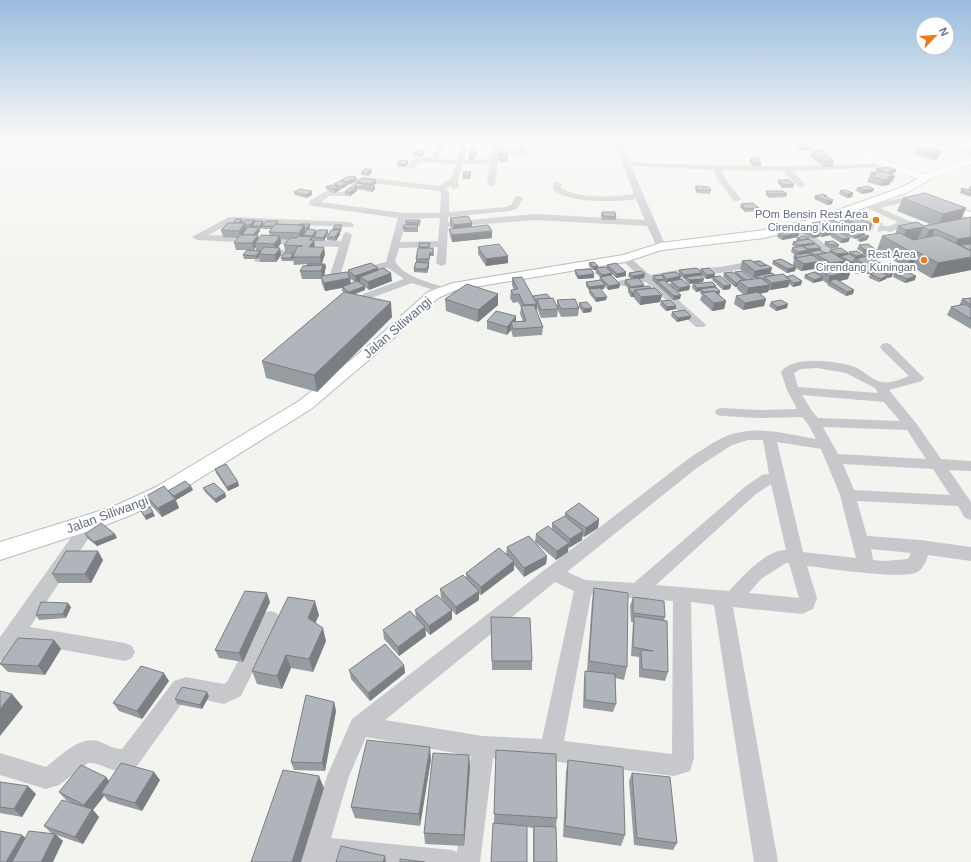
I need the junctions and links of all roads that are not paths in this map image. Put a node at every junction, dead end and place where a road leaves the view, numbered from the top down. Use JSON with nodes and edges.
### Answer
{"nodes":[{"id":1,"x":361,"y":181,"type":"edge"},
{"id":2,"x":381,"y":181,"type":"edge"},
{"id":3,"x":452,"y":181,"type":"edge"},
{"id":4,"x":633,"y":181,"type":"edge"},
{"id":5,"x":723,"y":181,"type":"edge"},
{"id":6,"x":798,"y":181,"type":"edge"},
{"id":7,"x":919,"y":181,"type":"edge"},
{"id":8,"x":557,"y":184,"type":"dead end"},
{"id":9,"x":802,"y":185,"type":"dead end"},
{"id":10,"x":443,"y":190,"type":"junction"},
{"id":11,"x":904,"y":190,"type":"junction"},
{"id":12,"x":638,"y":196,"type":"junction"},
{"id":13,"x":519,"y":198,"type":"dead end"},
{"id":14,"x":737,"y":199,"type":"dead end"},
{"id":15,"x":332,"y":206,"type":"junction"},
{"id":16,"x":868,"y":206,"type":"junction"},
{"id":17,"x":359,"y":210,"type":"junction"},
{"id":18,"x":403,"y":216,"type":"junction"},
{"id":19,"x":969,"y":219,"type":"edge"},
{"id":20,"x":444,"y":220,"type":"junction"},
{"id":21,"x":650,"y":221,"type":"junction"},
{"id":22,"x":904,"y":222,"type":"junction"},
{"id":23,"x":310,"y":223,"type":"junction"},
{"id":24,"x":350,"y":225,"type":"junction"},
{"id":25,"x":790,"y":228,"type":"junction"},
{"id":26,"x":882,"y":228,"type":"tunnel mouth"},
{"id":27,"x":934,"y":229,"type":"edge"},
{"id":28,"x":290,"y":242,"type":"junction"},
{"id":29,"x":344,"y":244,"type":"junction"},
{"id":30,"x":443,"y":244,"type":"junction"},
{"id":31,"x":396,"y":245,"type":"junction"},
{"id":32,"x":661,"y":247,"type":"junction"},
{"id":33,"x":625,"y":258,"type":"junction"},
{"id":34,"x":259,"y":260,"type":"edge"},
{"id":35,"x":441,"y":263,"type":"dead end"},
{"id":36,"x":759,"y":263,"type":"edge"},
{"id":37,"x":391,"y":264,"type":"junction"},
{"id":38,"x":860,"y":272,"type":"dead end"},
{"id":39,"x":649,"y":278,"type":"junction"},
{"id":40,"x":412,"y":280,"type":"junction"},
{"id":41,"x":622,"y":283,"type":"dead end"},
{"id":42,"x":443,"y":290,"type":"junction"},
{"id":43,"x":367,"y":296,"type":"edge"},
{"id":44,"x":700,"y":325,"type":"dead end"},
{"id":45,"x":886,"y":347,"type":"dead end"},
{"id":46,"x":793,"y":390,"type":"junction"},
{"id":47,"x":885,"y":392,"type":"junction"},
{"id":48,"x":722,"y":412,"type":"dead end"},
{"id":49,"x":810,"y":417,"type":"junction"},
{"id":50,"x":911,"y":426,"type":"junction"},
{"id":51,"x":769,"y":437,"type":"junction"},
{"id":52,"x":829,"y":452,"type":"junction"},
{"id":53,"x":936,"y":464,"type":"junction"},
{"id":54,"x":971,"y":466,"type":"edge"},
{"id":55,"x":777,"y":478,"type":"junction"},
{"id":56,"x":848,"y":495,"type":"junction"},
{"id":57,"x":967,"y":507,"type":"edge"},
{"id":58,"x":91,"y":522,"type":"junction"},
{"id":59,"x":860,"y":542,"type":"junction"},
{"id":60,"x":921,"y":547,"type":"junction"},
{"id":61,"x":0,"y":551,"type":"edge"},
{"id":62,"x":971,"y":554,"type":"edge"},
{"id":63,"x":796,"y":557,"type":"junction"},
{"id":64,"x":866,"y":564,"type":"junction"},
{"id":65,"x":553,"y":574,"type":"junction"},
{"id":66,"x":584,"y":588,"type":"junction"},
{"id":67,"x":637,"y":591,"type":"junction"},
{"id":68,"x":682,"y":594,"type":"junction"},
{"id":69,"x":727,"y":599,"type":"junction"},
{"id":70,"x":270,"y":619,"type":"dead end"},
{"id":71,"x":15,"y":633,"type":"junction"},
{"id":72,"x":0,"y":652,"type":"edge"},
{"id":73,"x":125,"y":652,"type":"dead end"},
{"id":74,"x":360,"y":726,"type":"junction"},
{"id":75,"x":483,"y":747,"type":"junction"},
{"id":76,"x":551,"y":750,"type":"junction"},
{"id":77,"x":0,"y":764,"type":"edge"},
{"id":78,"x":314,"y":856,"type":"edge"},
{"id":79,"x":452,"y":862,"type":"edge"},
{"id":80,"x":468,"y":862,"type":"edge"},
{"id":81,"x":766,"y":862,"type":"edge"}],
"edges":[{"from":1,"to":15,"type":"street"},
{"from":2,"to":10,"type":"street"},
{"from":3,"to":10,"type":"street"},
{"from":4,"to":12,"type":"street"},
{"from":5,"to":14,"type":"street"},
{"from":6,"to":9,"type":"street"},
{"from":7,"to":11,"type":"main road","name":"Jalan Siliwangi"},
{"from":8,"to":12,"type":"street"},
{"from":10,"to":20,"type":"street"},
{"from":11,"to":16,"type":"main road","name":"Jalan Siliwangi"},
{"from":11,"to":19,"type":"main road"},
{"from":12,"to":21,"type":"street"},
{"from":13,"to":20,"type":"street"},
{"from":15,"to":17,"type":"street"},
{"from":15,"to":23,"type":"street"},
{"from":16,"to":19,"type":"street"},
{"from":16,"to":22,"type":"street"},
{"from":16,"to":25,"type":"main road","name":"Jalan Siliwangi"},
{"from":17,"to":18,"type":"street"},
{"from":17,"to":24,"type":"street"},
{"from":18,"to":20,"type":"street"},
{"from":18,"to":31,"type":"street"},
{"from":20,"to":21,"type":"street"},
{"from":20,"to":30,"type":"street"},
{"from":21,"to":32,"type":"street"},
{"from":22,"to":26,"type":"street"},
{"from":22,"to":27,"type":"street"},
{"from":23,"to":24,"type":"street"},
{"from":23,"to":28,"type":"street"},
{"from":24,"to":29,"type":"street"},
{"from":25,"to":32,"type":"main road","name":"Jalan Siliwangi"},
{"from":25,"to":38,"type":"street"},
{"from":28,"to":29,"type":"street"},
{"from":28,"to":34,"type":"street"},
{"from":29,"to":37,"type":"street"},
{"from":30,"to":31,"type":"street"},
{"from":30,"to":35,"type":"street"},
{"from":31,"to":37,"type":"street"},
{"from":32,"to":33,"type":"main road","name":"Jalan Siliwangi"},
{"from":33,"to":39,"type":"street"},
{"from":33,"to":42,"type":"main road","name":"Jalan Siliwangi"},
{"from":36,"to":39,"type":"street"},
{"from":37,"to":40,"type":"street"},
{"from":39,"to":41,"type":"street"},
{"from":39,"to":44,"type":"street"},
{"from":40,"to":42,"type":"street"},
{"from":40,"to":43,"type":"street"},
{"from":42,"to":58,"type":"main road","name":"Jalan Siliwangi"},
{"from":45,"to":47,"type":"street"},
{"from":46,"to":47,"type":"street"},
{"from":46,"to":47,"type":"street"},
{"from":46,"to":49,"type":"street"},
{"from":47,"to":50,"type":"street"},
{"from":48,"to":49,"type":"street"},
{"from":49,"to":50,"type":"street"},
{"from":49,"to":52,"type":"street"},
{"from":50,"to":53,"type":"street"},
{"from":51,"to":52,"type":"street"},
{"from":51,"to":55,"type":"street"},
{"from":51,"to":65,"type":"street"},
{"from":52,"to":53,"type":"street"},
{"from":52,"to":56,"type":"street"},
{"from":53,"to":54,"type":"street"},
{"from":53,"to":57,"type":"street"},
{"from":55,"to":63,"type":"street"},
{"from":55,"to":67,"type":"street"},
{"from":56,"to":57,"type":"street"},
{"from":56,"to":59,"type":"street"},
{"from":58,"to":61,"type":"main road","name":"Jalan Siliwangi"},
{"from":58,"to":71,"type":"street"},
{"from":59,"to":60,"type":"street"},
{"from":59,"to":64,"type":"street"},
{"from":60,"to":62,"type":"street"},
{"from":60,"to":64,"type":"street"},
{"from":63,"to":64,"type":"street"},
{"from":63,"to":69,"type":"street"},
{"from":63,"to":69,"type":"street"},
{"from":65,"to":66,"type":"street"},
{"from":65,"to":74,"type":"street"},
{"from":66,"to":67,"type":"street"},
{"from":66,"to":76,"type":"street"},
{"from":67,"to":68,"type":"street"},
{"from":68,"to":69,"type":"street"},
{"from":68,"to":76,"type":"street"},
{"from":69,"to":81,"type":"street"},
{"from":70,"to":77,"type":"street"},
{"from":71,"to":72,"type":"street"},
{"from":71,"to":73,"type":"street"},
{"from":74,"to":75,"type":"street"},
{"from":74,"to":78,"type":"street"},
{"from":75,"to":76,"type":"street"},
{"from":75,"to":80,"type":"street"},
{"from":78,"to":79,"type":"street"}]}
